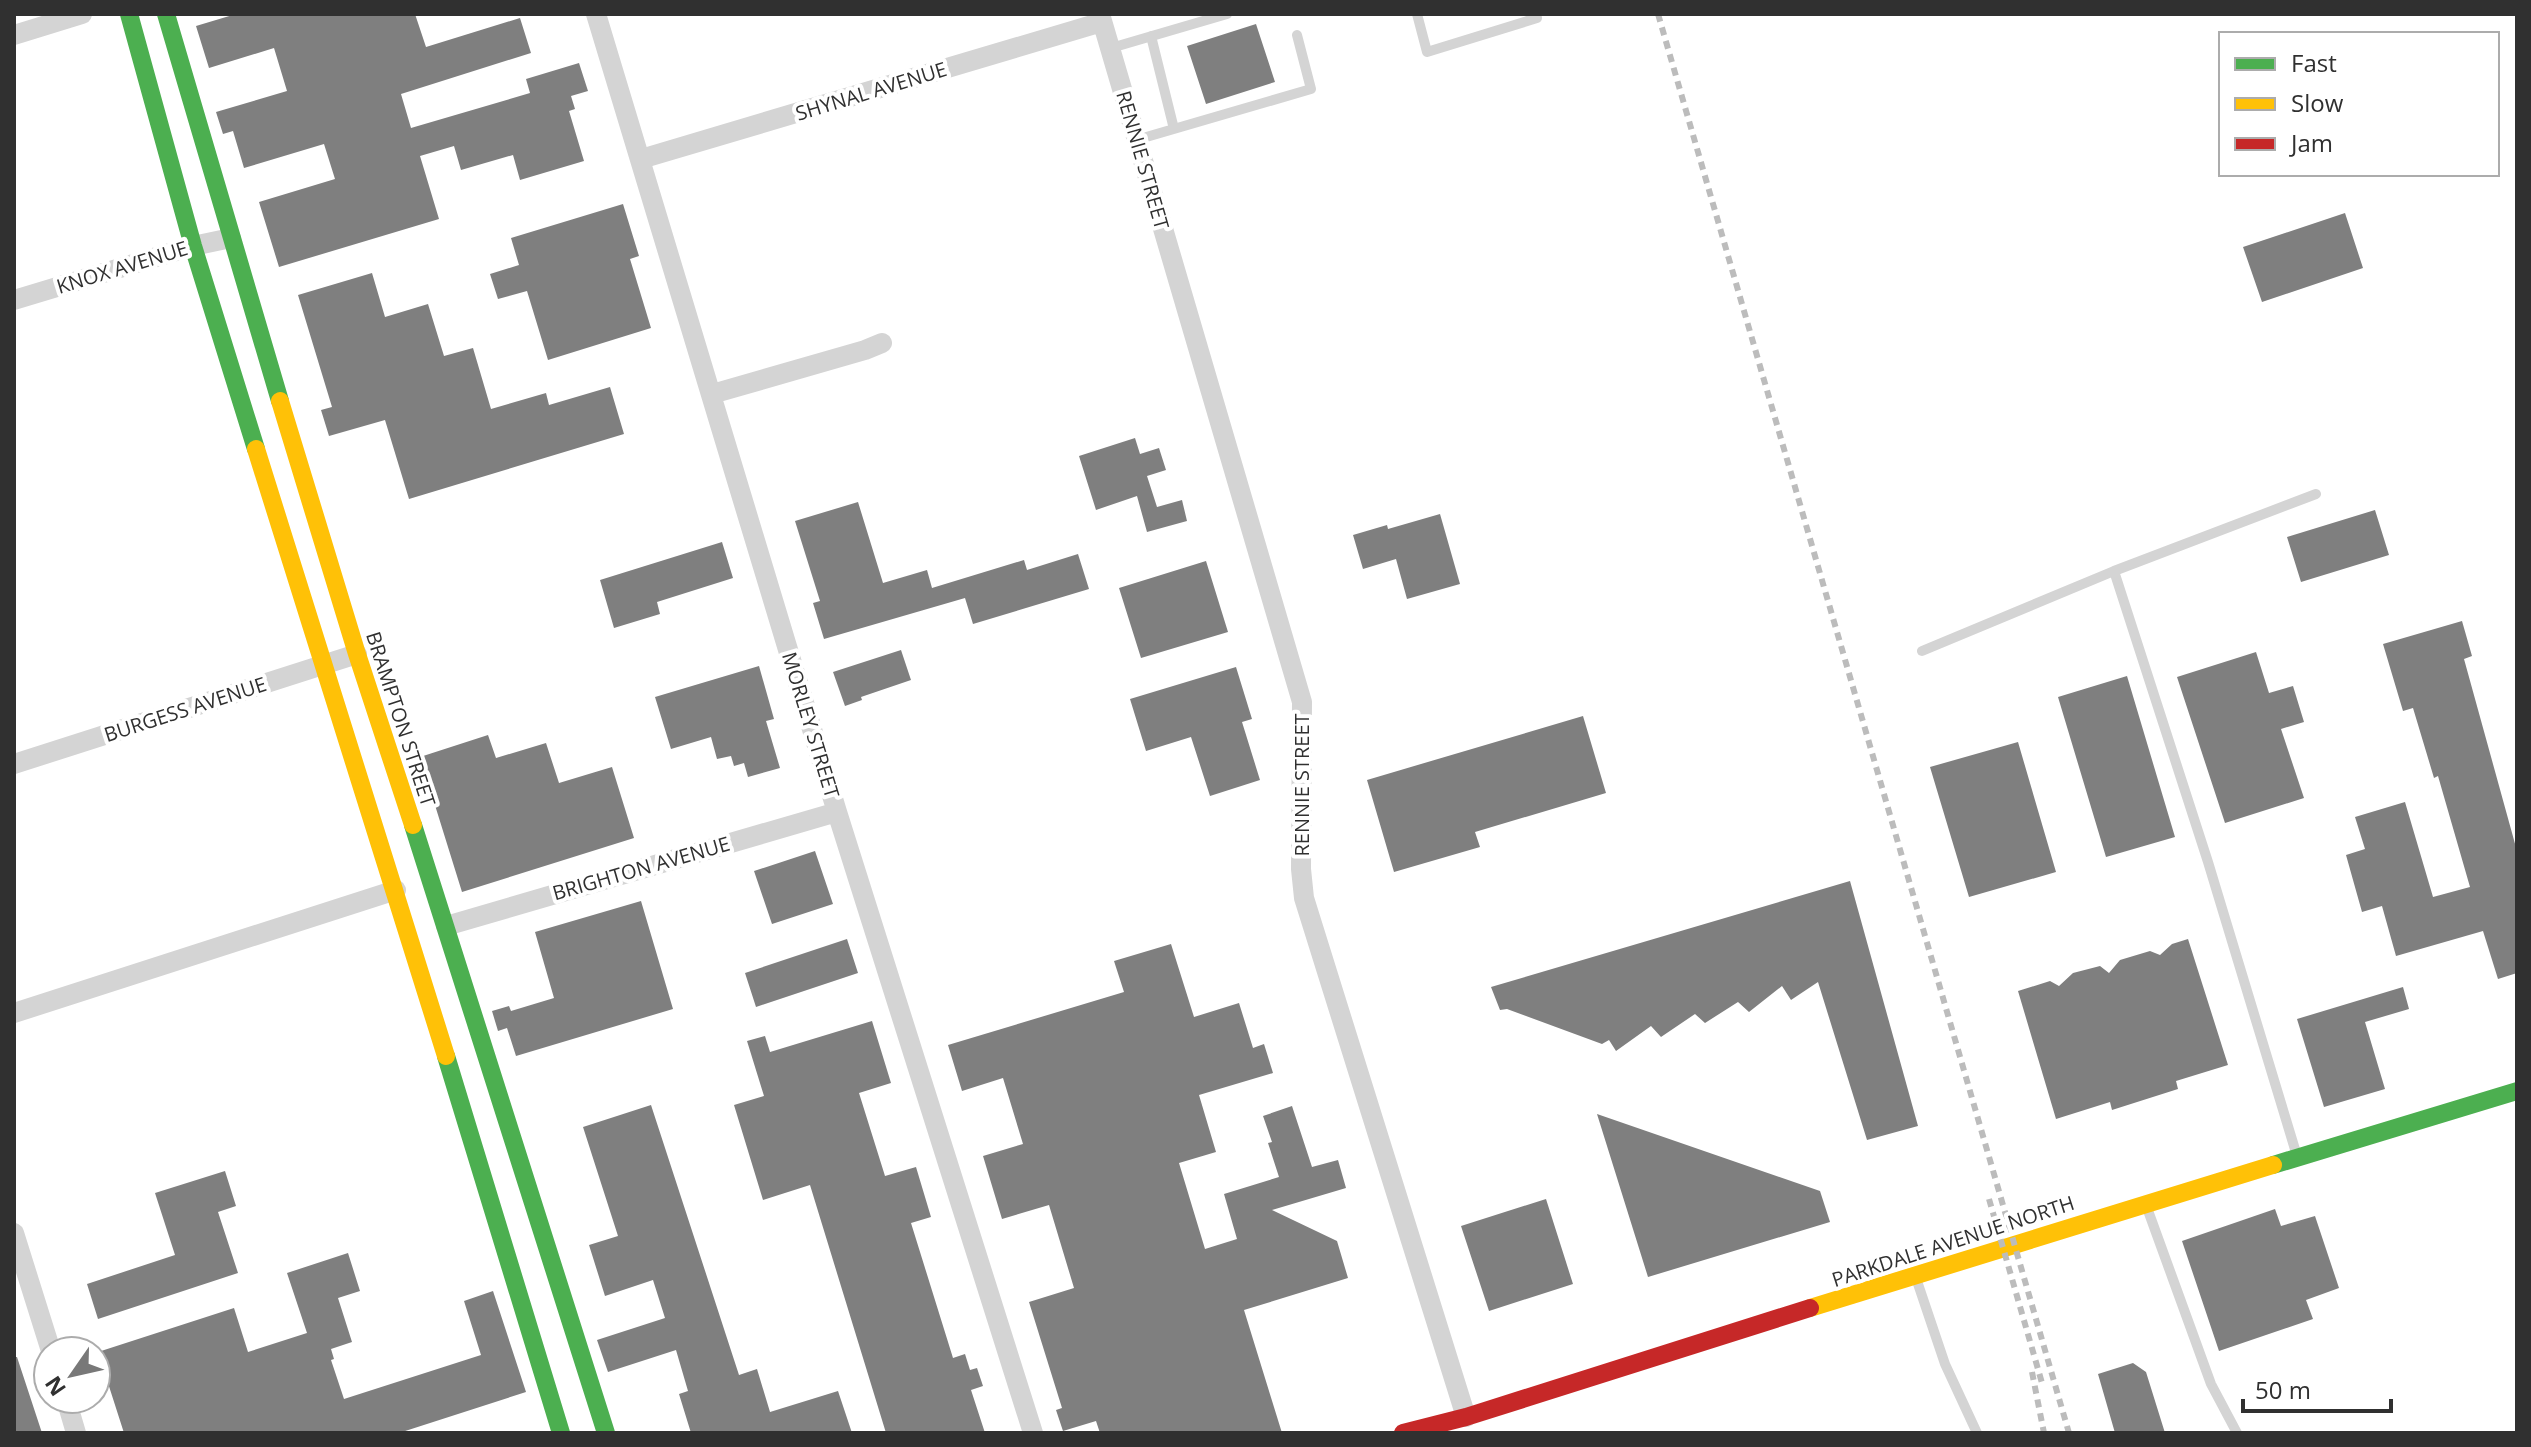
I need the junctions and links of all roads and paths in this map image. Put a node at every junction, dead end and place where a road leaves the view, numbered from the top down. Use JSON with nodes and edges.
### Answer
{"nodes":[{"id":1,"x":82,"y":14,"type":"edge"},
{"id":2,"x":129,"y":14,"type":"edge"},
{"id":3,"x":166,"y":14,"type":"edge"},
{"id":4,"x":596,"y":14,"type":"edge"},
{"id":5,"x":1227,"y":14,"type":"edge"},
{"id":6,"x":1417,"y":14,"type":"edge"},
{"id":7,"x":1536,"y":14,"type":"edge"},
{"id":8,"x":1101,"y":18,"type":"edge"},
{"id":9,"x":14,"y":35,"type":"edge"},
{"id":10,"x":1297,"y":35,"type":"dead end"},
{"id":11,"x":1151,"y":36,"type":"junction"},
{"id":12,"x":1111,"y":48,"type":"junction"},
{"id":13,"x":1174,"y":129,"type":"junction"},
{"id":14,"x":1136,"y":140,"type":"junction"},
{"id":15,"x":641,"y":159,"type":"junction"},
{"id":16,"x":231,"y":238,"type":"junction"},
{"id":17,"x":193,"y":246,"type":"junction"},
{"id":18,"x":14,"y":300,"type":"edge"},
{"id":19,"x":882,"y":343,"type":"dead end"},
{"id":20,"x":712,"y":394,"type":"junction"},
{"id":21,"x":2316,"y":494,"type":"dead end"},
{"id":22,"x":2114,"y":571,"type":"junction"},
{"id":23,"x":1922,"y":651,"type":"dead end"},
{"id":24,"x":357,"y":654,"type":"junction"},
{"id":25,"x":323,"y":666,"type":"junction"},
{"id":26,"x":14,"y":764,"type":"edge"},
{"id":27,"x":837,"y":812,"type":"junction"},
{"id":28,"x":396,"y":890,"type":"junction"},
{"id":29,"x":446,"y":926,"type":"junction"},
{"id":30,"x":14,"y":1013,"type":"edge"},
{"id":31,"x":2517,"y":1091,"type":"edge"},
{"id":32,"x":2298,"y":1158,"type":"junction"},
{"id":33,"x":2146,"y":1204,"type":"junction"},
{"id":34,"x":14,"y":1233,"type":"edge"},
{"id":35,"x":1915,"y":1276,"type":"junction"},
{"id":36,"x":46,"y":1335,"type":"edge"},
{"id":37,"x":1466,"y":1417,"type":"junction"},
{"id":38,"x":1408,"y":1432,"type":"edge"},
{"id":39,"x":561,"y":1433,"type":"edge"},
{"id":40,"x":606,"y":1433,"type":"edge"},
{"id":41,"x":1033,"y":1433,"type":"edge"},
{"id":42,"x":1977,"y":1433,"type":"edge"},
{"id":43,"x":2237,"y":1433,"type":"edge"}],
"edges":[{"from":1,"to":9,"type":"street"},
{"from":2,"to":17,"type":"street"},
{"from":3,"to":16,"type":"street","name":"BRAMPTON STREET"},
{"from":4,"to":15,"type":"street","name":"MORLEY STREET"},
{"from":5,"to":11,"type":"lane"},
{"from":6,"to":7,"type":"lane"},
{"from":8,"to":12,"type":"street","name":"RENNIE STREET"},
{"from":8,"to":15,"type":"street","name":"SHYNAL AVENUE"},
{"from":10,"to":13,"type":"lane"},
{"from":11,"to":12,"type":"lane"},
{"from":11,"to":13,"type":"lane"},
{"from":12,"to":14,"type":"street","name":"RENNIE STREET"},
{"from":13,"to":14,"type":"lane"},
{"from":14,"to":37,"type":"street","name":"RENNIE STREET"},
{"from":15,"to":20,"type":"street","name":"MORLEY STREET"},
{"from":16,"to":17,"type":"street","name":"KNOX AVENUE"},
{"from":16,"to":24,"type":"street","name":"BRAMPTON STREET"},
{"from":17,"to":18,"type":"street","name":"KNOX AVENUE"},
{"from":17,"to":25,"type":"street"},
{"from":19,"to":20,"type":"street"},
{"from":20,"to":27,"type":"street","name":"MORLEY STREET"},
{"from":21,"to":22,"type":"lane"},
{"from":22,"to":23,"type":"lane"},
{"from":22,"to":32,"type":"lane"},
{"from":24,"to":25,"type":"street","name":"BURGESS AVENUE"},
{"from":24,"to":29,"type":"street","name":"BRAMPTON STREET"},
{"from":25,"to":26,"type":"street","name":"BURGESS AVENUE"},
{"from":25,"to":28,"type":"street"},
{"from":27,"to":29,"type":"street","name":"BRIGHTON AVENUE"},
{"from":27,"to":41,"type":"street","name":"MORLEY STREET"},
{"from":28,"to":30,"type":"street"},
{"from":28,"to":39,"type":"street"},
{"from":29,"to":40,"type":"street","name":"BRAMPTON STREET"},
{"from":31,"to":32,"type":"street","name":"PARKDALE AVENUE NORTH"},
{"from":32,"to":33,"type":"street","name":"PARKDALE AVENUE NORTH"},
{"from":33,"to":35,"type":"street","name":"PARKDALE AVENUE NORTH"},
{"from":33,"to":43,"type":"lane"},
{"from":34,"to":36,"type":"street"},
{"from":35,"to":37,"type":"street","name":"PARKDALE AVENUE NORTH"},
{"from":35,"to":42,"type":"lane"},
{"from":37,"to":38,"type":"street","name":"PARKDALE AVENUE NORTH"}]}
